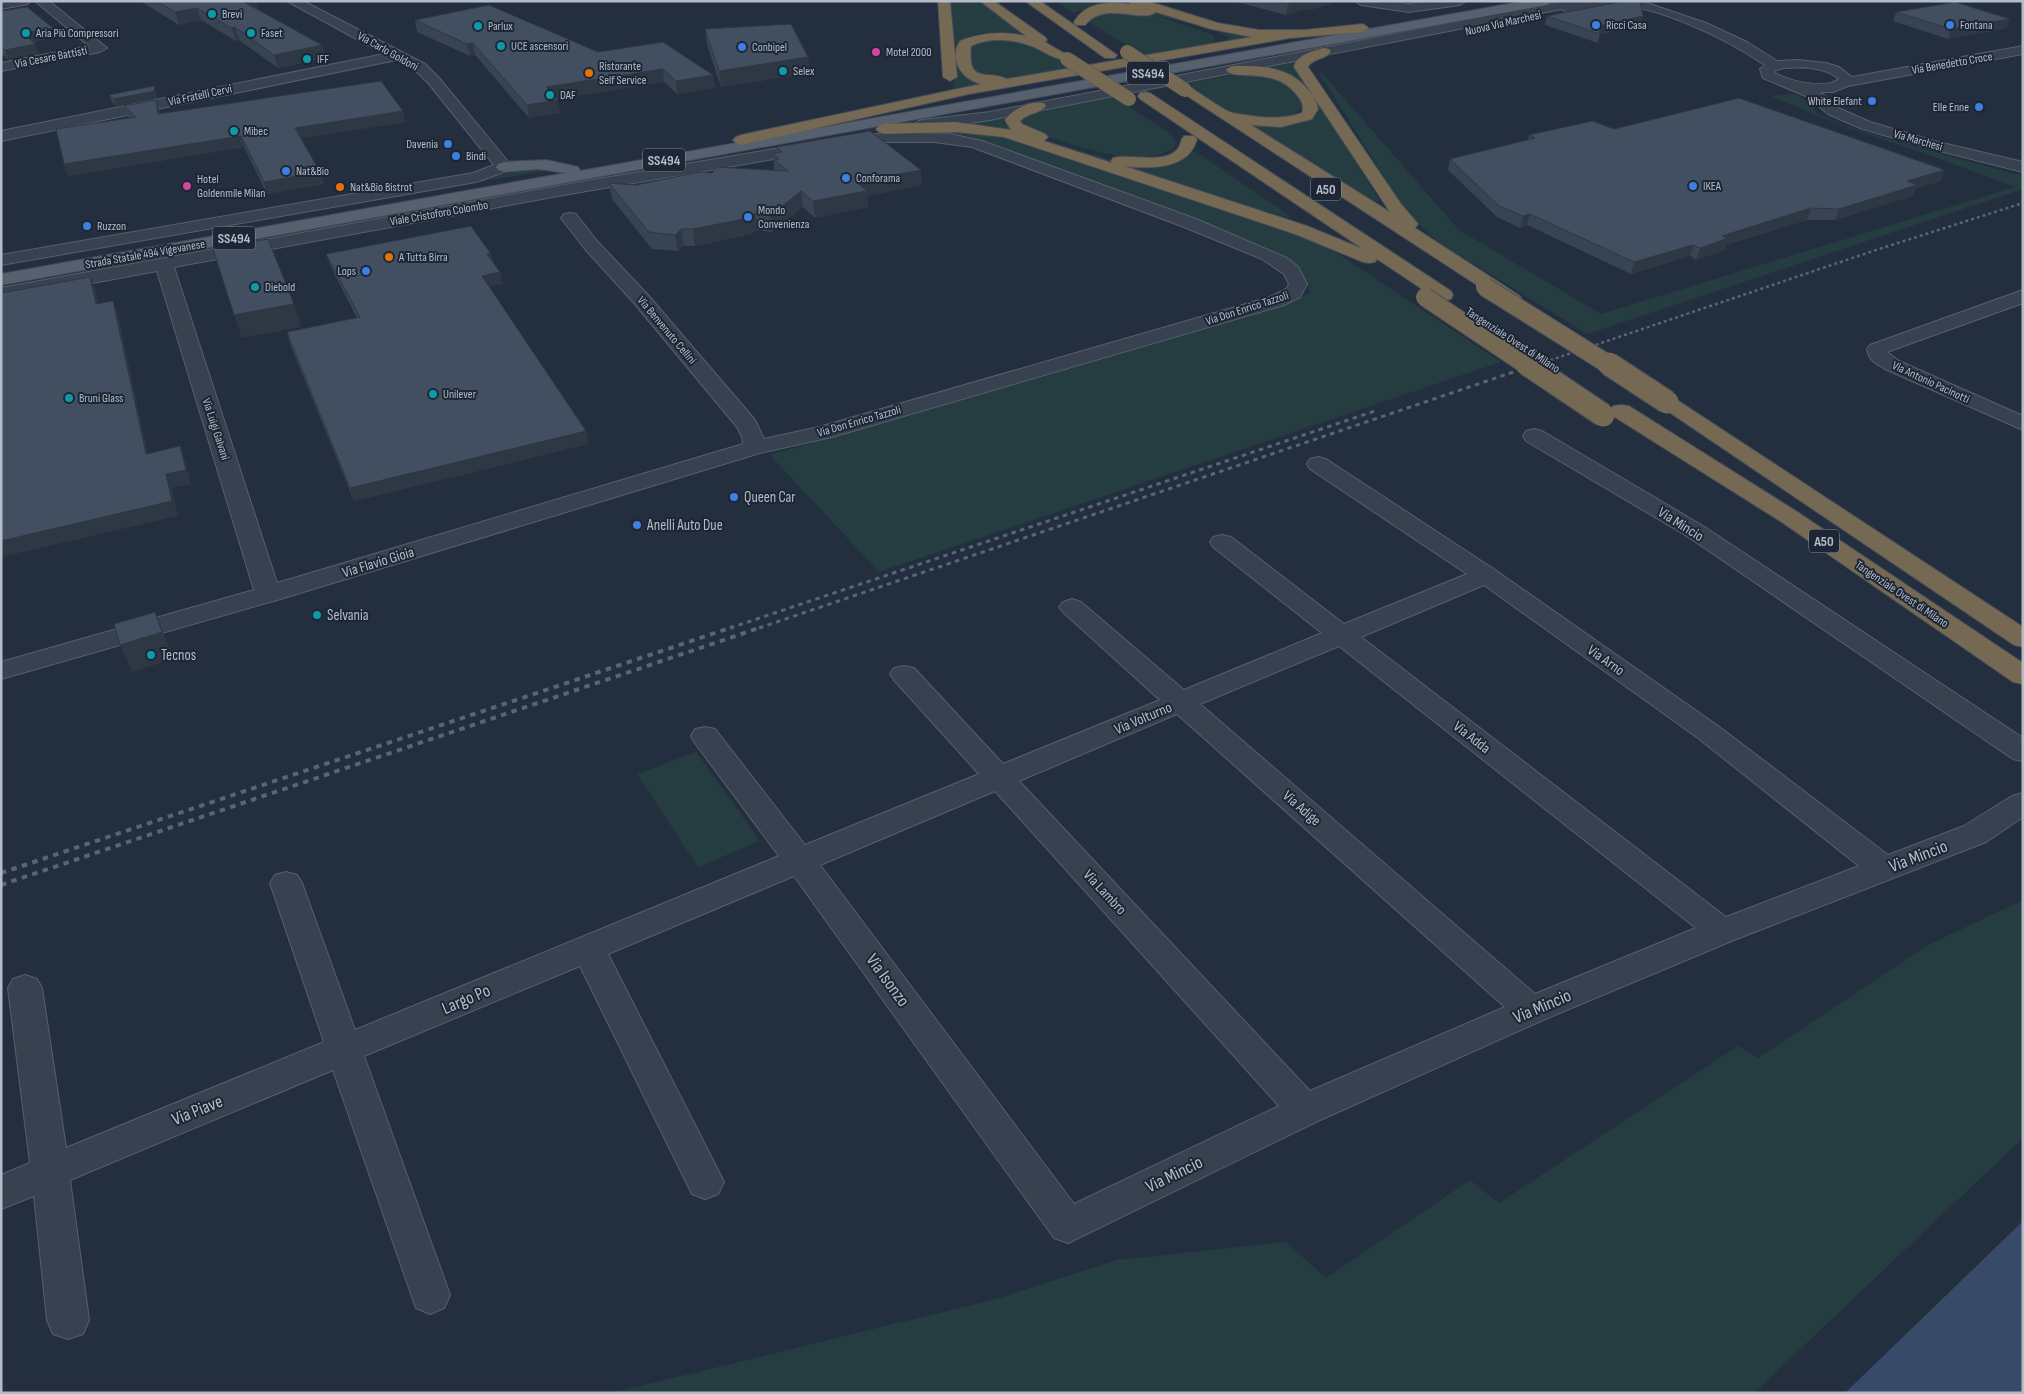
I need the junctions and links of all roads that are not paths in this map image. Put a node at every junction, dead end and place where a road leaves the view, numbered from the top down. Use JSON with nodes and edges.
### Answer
{"nodes":[{"id":1,"x":24,"y":1,"type":"edge"},
{"id":2,"x":41,"y":1,"type":"edge"},
{"id":3,"x":293,"y":1,"type":"edge"},
{"id":4,"x":944,"y":1,"type":"edge"},
{"id":5,"x":986,"y":1,"type":"edge"},
{"id":6,"x":1005,"y":1,"type":"edge"},
{"id":7,"x":1030,"y":1,"type":"edge"},
{"id":8,"x":1051,"y":1,"type":"edge"},
{"id":9,"x":1133,"y":1,"type":"edge"},
{"id":10,"x":1361,"y":1,"type":"edge"},
{"id":11,"x":1460,"y":1,"type":"edge"},
{"id":12,"x":1510,"y":1,"type":"edge"},
{"id":13,"x":1547,"y":1,"type":"edge"},
{"id":14,"x":1586,"y":1,"type":"edge"},
{"id":15,"x":1640,"y":3,"type":"edge"},
{"id":16,"x":1,"y":5,"type":"edge"},
{"id":17,"x":1437,"y":5,"type":"junction"},
{"id":18,"x":1381,"y":6,"type":"junction"},
{"id":19,"x":1428,"y":16,"type":"junction"},
{"id":20,"x":1459,"y":17,"type":"junction"},
{"id":21,"x":1080,"y":22,"type":"junction"},
{"id":22,"x":1386,"y":24,"type":"junction"},
{"id":23,"x":1363,"y":28,"type":"junction"},
{"id":24,"x":1291,"y":34,"type":"junction"},
{"id":25,"x":1211,"y":47,"type":"junction"},
{"id":26,"x":2023,"y":50,"type":"edge"},
{"id":27,"x":1331,"y":54,"type":"junction"},
{"id":28,"x":399,"y":55,"type":"junction"},
{"id":29,"x":1064,"y":57,"type":"junction"},
{"id":30,"x":1802,"y":64,"type":"junction"},
{"id":31,"x":1774,"y":65,"type":"junction"},
{"id":32,"x":1,"y":67,"type":"edge"},
{"id":33,"x":1233,"y":70,"type":"junction"},
{"id":34,"x":1844,"y":78,"type":"junction"},
{"id":35,"x":1023,"y":80,"type":"junction"},
{"id":36,"x":1825,"y":93,"type":"junction"},
{"id":37,"x":936,"y":98,"type":"junction"},
{"id":38,"x":1137,"y":98,"type":"junction"},
{"id":39,"x":1039,"y":106,"type":"junction"},
{"id":40,"x":1214,"y":108,"type":"junction"},
{"id":41,"x":881,"y":134,"type":"junction"},
{"id":42,"x":1,"y":136,"type":"edge"},
{"id":43,"x":1189,"y":139,"type":"junction"},
{"id":44,"x":745,"y":142,"type":"junction"},
{"id":45,"x":504,"y":167,"type":"junction"},
{"id":46,"x":2020,"y":167,"type":"edge"},
{"id":47,"x":476,"y":177,"type":"junction"},
{"id":48,"x":577,"y":178,"type":"junction"},
{"id":49,"x":465,"y":192,"type":"junction"},
{"id":50,"x":486,"y":205,"type":"junction"},
{"id":51,"x":558,"y":214,"type":"junction"},
{"id":52,"x":1421,"y":238,"type":"junction"},
{"id":53,"x":1369,"y":258,"type":"junction"},
{"id":54,"x":1,"y":260,"type":"edge"},
{"id":55,"x":164,"y":264,"type":"junction"},
{"id":56,"x":1,"y":271,"type":"edge"},
{"id":57,"x":1,"y":280,"type":"edge"},
{"id":58,"x":1488,"y":286,"type":"junction"},
{"id":59,"x":1,"y":294,"type":"edge"},
{"id":60,"x":1435,"y":296,"type":"junction"},
{"id":61,"x":2023,"y":296,"type":"edge"},
{"id":62,"x":2023,"y":424,"type":"edge"},
{"id":63,"x":1534,"y":436,"type":"dead end"},
{"id":64,"x":754,"y":448,"type":"junction"},
{"id":65,"x":1318,"y":464,"type":"dead end"},
{"id":66,"x":1222,"y":542,"type":"dead end"},
{"id":67,"x":1486,"y":575,"type":"junction"},
{"id":68,"x":268,"y":594,"type":"junction"},
{"id":69,"x":1072,"y":607,"type":"dead end"},
{"id":70,"x":1341,"y":635,"type":"junction"},
{"id":71,"x":2023,"y":639,"type":"edge"},
{"id":72,"x":1,"y":671,"type":"edge"},
{"id":73,"x":904,"y":674,"type":"dead end"},
{"id":74,"x":2023,"y":676,"type":"edge"},
{"id":75,"x":1181,"y":702,"type":"junction"},
{"id":76,"x":705,"y":736,"type":"dead end"},
{"id":77,"x":2023,"y":752,"type":"edge"},
{"id":78,"x":1000,"y":777,"type":"junction"},
{"id":79,"x":2023,"y":803,"type":"edge"},
{"id":80,"x":800,"y":860,"type":"junction"},
{"id":81,"x":1884,"y":869,"type":"junction"},
{"id":82,"x":286,"y":883,"type":"dead end"},
{"id":83,"x":1722,"y":931,"type":"junction"},
{"id":84,"x":588,"y":948,"type":"junction"},
{"id":85,"x":25,"y":988,"type":"dead end"},
{"id":86,"x":1531,"y":1010,"type":"junction"},
{"id":87,"x":344,"y":1049,"type":"junction"},
{"id":88,"x":1305,"y":1110,"type":"junction"},
{"id":89,"x":50,"y":1171,"type":"junction"},
{"id":90,"x":705,"y":1182,"type":"dead end"},
{"id":91,"x":1,"y":1192,"type":"edge"},
{"id":92,"x":1068,"y":1226,"type":"joint"},
{"id":93,"x":430,"y":1295,"type":"dead end"},
{"id":94,"x":68,"y":1320,"type":"dead end"}],
"edges":[{"from":1,"to":16,"type":"street"},
{"from":2,"to":32,"type":"street","name":"Via Cesare Battisti"},
{"from":3,"to":28,"type":"street","name":"Via Carlo Goldoni"},
{"from":4,"to":37,"type":"highway"},
{"from":5,"to":29,"type":"highway"},
{"from":6,"to":38,"type":"highway","number":"A50"},
{"from":7,"to":58,"type":"highway","name":"Tangenziale Ovest di Milano","number":"A50"},
{"from":8,"to":21,"type":"highway"},
{"from":9,"to":24,"type":"highway"},
{"from":10,"to":18,"type":"street"},
{"from":11,"to":17,"type":"street"},
{"from":12,"to":19,"type":"main road","number":"SS494"},
{"from":13,"to":20,"type":"main road","number":"SS494"},
{"from":14,"to":27,"type":"street"},
{"from":15,"to":27,"type":"street","name":"Nuova Via Marchesi"},
{"from":15,"to":30,"type":"street","name":"Nuova Via Marchesi"},
{"from":15,"to":31,"type":"street","name":"Nuova Via Marchesi"},
{"from":17,"to":18,"type":"street"},
{"from":17,"to":19,"type":"street"},
{"from":18,"to":19,"type":"street"},
{"from":18,"to":22,"type":"main road"},
{"from":19,"to":20,"type":"street"},
{"from":19,"to":22,"type":"main road","number":"SS494"},
{"from":20,"to":44,"type":"main road","number":"SS494"},
{"from":21,"to":25,"type":"highway"},
{"from":21,"to":40,"type":"highway","bridge":true},
{"from":22,"to":23,"type":"main road","number":"SS494"},
{"from":23,"to":24,"type":"highway"},
{"from":23,"to":44,"type":"main road","number":"SS494"},
{"from":24,"to":25,"type":"highway"},
{"from":25,"to":35,"type":"highway"},
{"from":26,"to":34,"type":"street","name":"Via Benedetto Croce"},
{"from":27,"to":33,"type":"street"},
{"from":27,"to":52,"type":"highway"},
{"from":28,"to":42,"type":"street","name":"Via Fratelli Cervi"},
{"from":28,"to":45,"type":"street","name":"Via Carlo Goldoni"},
{"from":29,"to":35,"type":"highway"},
{"from":29,"to":38,"type":"highway","bridge":true},
{"from":30,"to":31,"type":"street"},
{"from":30,"to":34,"type":"street"},
{"from":31,"to":36,"type":"street","name":"Via Marchesi"},
{"from":33,"to":39,"type":"street"},
{"from":33,"to":40,"type":"highway"},
{"from":34,"to":36,"type":"street","name":"Via Benedetto Croce"},
{"from":35,"to":37,"type":"highway"},
{"from":36,"to":46,"type":"street","name":"Via Marchesi"},
{"from":37,"to":44,"type":"highway"},
{"from":38,"to":43,"type":"highway"},
{"from":38,"to":60,"type":"highway","number":"A50"},
{"from":39,"to":41,"type":"street"},
{"from":39,"to":43,"type":"highway"},
{"from":40,"to":52,"type":"highway"},
{"from":41,"to":44,"type":"street"},
{"from":41,"to":48,"type":"street","name":"Viale Cristoforo Colombo"},
{"from":41,"to":53,"type":"highway"},
{"from":41,"to":64,"type":"street","name":"Via Don Enrico Tazzoli"},
{"from":43,"to":53,"type":"highway"},
{"from":44,"to":48,"type":"main road","number":"SS494"},
{"from":45,"to":47,"type":"street","number":"SS494"},
{"from":45,"to":48,"type":"main road","number":"SS494"},
{"from":47,"to":49,"type":"main road","number":"SS494"},
{"from":47,"to":54,"type":"street","name":"Viale Cristoforo Colombo"},
{"from":48,"to":49,"type":"main road","name":"Strada Statale 494 Vigevanese","number":"SS494"},
{"from":48,"to":50,"type":"street","name":"Viale Cristoforo Colombo"},
{"from":48,"to":51,"type":"street"},
{"from":49,"to":50,"type":"main road"},
{"from":49,"to":56,"type":"main road","name":"Strada Statale 494 Vigevanese","number":"SS494"},
{"from":49,"to":57,"type":"main road","name":"Strada Statale 494 Vigevanese","number":"SS494"},
{"from":50,"to":51,"type":"street"},
{"from":50,"to":55,"type":"street","name":"Viale Cristoforo Colombo"},
{"from":51,"to":64,"type":"street","name":"Via Benvenuto Cellini"},
{"from":52,"to":58,"type":"highway"},
{"from":53,"to":60,"type":"highway"},
{"from":55,"to":59,"type":"street","name":"Viale Cristoforo Colombo"},
{"from":55,"to":68,"type":"street","name":"Via Luigi Galvani"},
{"from":58,"to":71,"type":"highway","name":"Tangenziale Ovest di Milano","number":"A50","bridge":true},
{"from":60,"to":74,"type":"highway","name":"Tangenziale Ovest di Milano","number":"A50","bridge":true},
{"from":61,"to":62,"type":"street","name":"Via Antonio Pacinotti"},
{"from":63,"to":77,"type":"street","name":"Via Mincio"},
{"from":64,"to":68,"type":"street","name":"Via Flavio Gioia"},
{"from":65,"to":67,"type":"street","name":"Via Arno"},
{"from":66,"to":70,"type":"street","name":"Via Adda"},
{"from":67,"to":70,"type":"street","name":"Via Volturno"},
{"from":67,"to":81,"type":"street","name":"Via Arno"},
{"from":68,"to":72,"type":"street","name":"Via Flavio Gioia"},
{"from":69,"to":75,"type":"street","name":"Via Adige"},
{"from":70,"to":75,"type":"street","name":"Via Volturno"},
{"from":70,"to":83,"type":"street","name":"Via Adda"},
{"from":73,"to":78,"type":"street","name":"Via Lambro"},
{"from":75,"to":78,"type":"street","name":"Via Volturno"},
{"from":75,"to":86,"type":"street","name":"Via Adige"},
{"from":76,"to":80,"type":"street","name":"Via Isonzo"},
{"from":78,"to":80,"type":"street","name":"Via Volturno"},
{"from":78,"to":88,"type":"street","name":"Via Lambro"},
{"from":79,"to":81,"type":"street","name":"Via Mincio"},
{"from":80,"to":84,"type":"street","name":"Largo Po"},
{"from":80,"to":92,"type":"street","name":"Via Isonzo"},
{"from":81,"to":83,"type":"street","name":"Via Mincio"},
{"from":82,"to":87,"type":"street"},
{"from":83,"to":86,"type":"street","name":"Via Mincio"},
{"from":84,"to":87,"type":"street","name":"Largo Po"},
{"from":84,"to":90,"type":"street"},
{"from":85,"to":89,"type":"street"},
{"from":86,"to":88,"type":"street","name":"Via Mincio"},
{"from":87,"to":89,"type":"street","name":"Via Piave"},
{"from":87,"to":93,"type":"street"},
{"from":88,"to":92,"type":"street","name":"Via Mincio"},
{"from":89,"to":91,"type":"street","name":"Via Piave"},
{"from":89,"to":94,"type":"street"}]}
